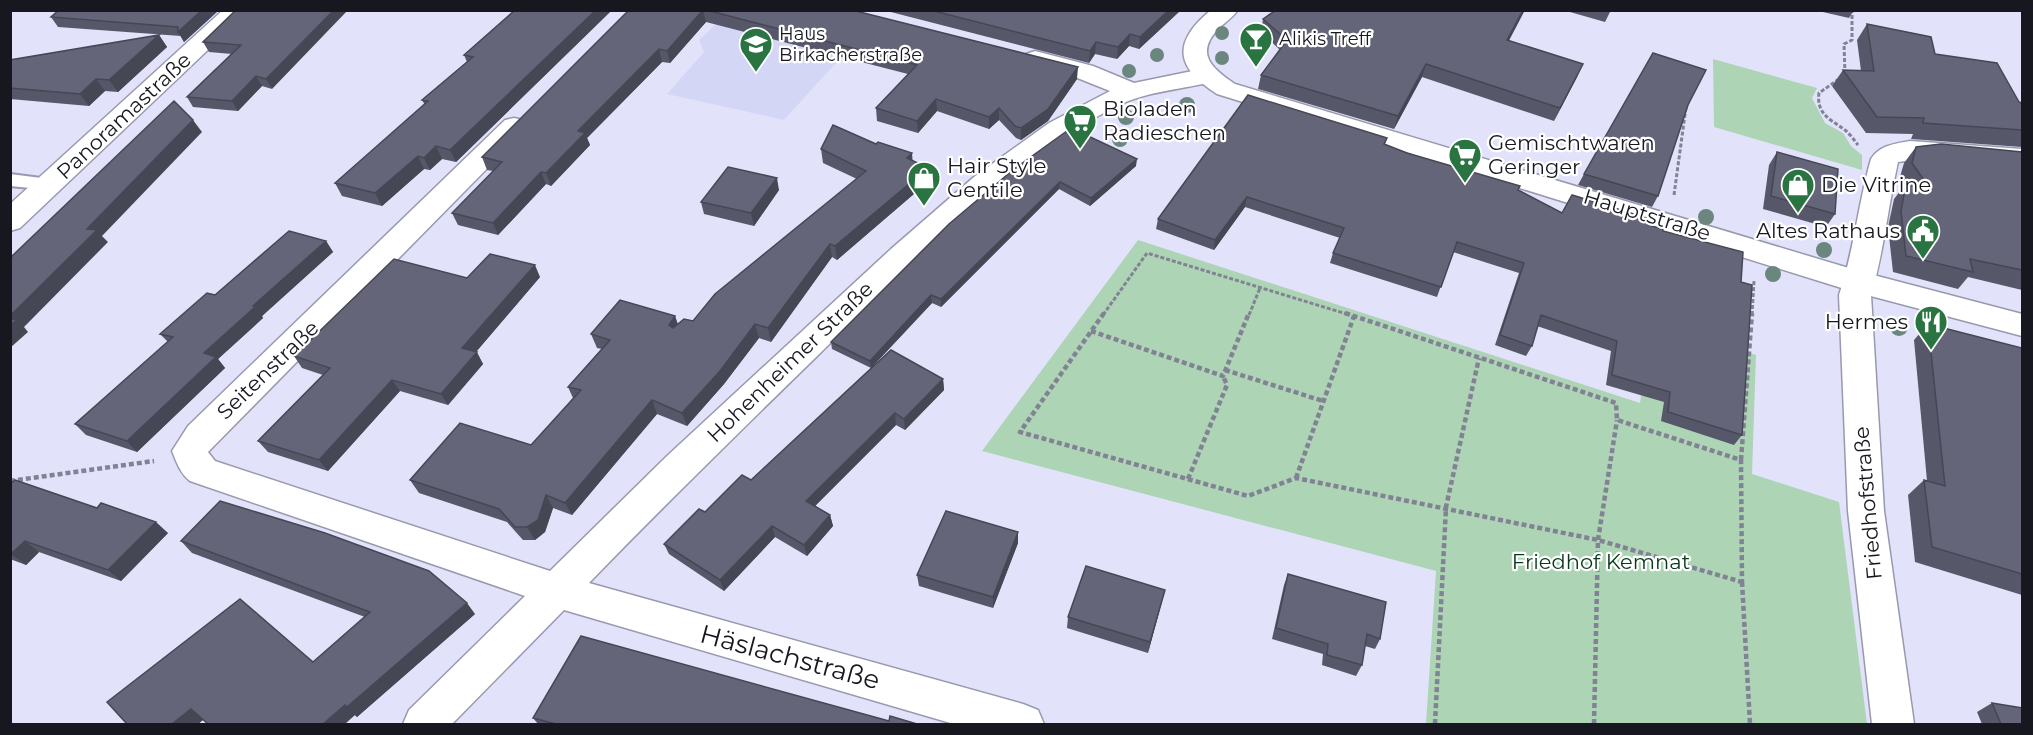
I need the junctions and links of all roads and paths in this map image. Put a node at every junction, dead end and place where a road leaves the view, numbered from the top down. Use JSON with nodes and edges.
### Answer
{"nodes":[{"id":1,"x":238,"y":10,"type":"edge"},
{"id":2,"x":1226,"y":10,"type":"edge"},
{"id":3,"x":1852,"y":10,"type":"edge"},
{"id":4,"x":1010,"y":53,"type":"edge"},
{"id":5,"x":1207,"y":76,"type":"junction"},
{"id":6,"x":1130,"y":92,"type":"junction"},
{"id":7,"x":539,"y":102,"type":"edge"},
{"id":8,"x":1687,"y":104,"type":"edge"},
{"id":9,"x":1886,"y":157,"type":"junction"},
{"id":10,"x":2022,"y":159,"type":"edge"},
{"id":11,"x":10,"y":180,"type":"edge"},
{"id":12,"x":50,"y":184,"type":"junction"},
{"id":13,"x":10,"y":221,"type":"edge"},
{"id":14,"x":1670,"y":222,"type":"junction"},
{"id":15,"x":1756,"y":249,"type":"junction"},
{"id":16,"x":1859,"y":282,"type":"junction"},
{"id":17,"x":1260,"y":288,"type":"junction"},
{"id":18,"x":1354,"y":316,"type":"junction"},
{"id":19,"x":2022,"y":325,"type":"edge"},
{"id":20,"x":1091,"y":331,"type":"junction"},
{"id":21,"x":1479,"y":358,"type":"junction"},
{"id":22,"x":1225,"y":370,"type":"junction"},
{"id":23,"x":1223,"y":376,"type":"junction"},
{"id":24,"x":1323,"y":401,"type":"junction"},
{"id":25,"x":1617,"y":420,"type":"junction"},
{"id":26,"x":190,"y":456,"type":"junction"},
{"id":27,"x":1741,"y":460,"type":"junction"},
{"id":28,"x":1296,"y":478,"type":"junction"},
{"id":29,"x":1188,"y":479,"type":"junction"},
{"id":30,"x":10,"y":481,"type":"edge"},
{"id":31,"x":1446,"y":507,"type":"junction"},
{"id":32,"x":1599,"y":540,"type":"junction"},
{"id":33,"x":1743,"y":582,"type":"junction"},
{"id":34,"x":556,"y":591,"type":"junction"},
{"id":35,"x":424,"y":724,"type":"edge"},
{"id":36,"x":1023,"y":724,"type":"edge"},
{"id":37,"x":1435,"y":724,"type":"edge"},
{"id":38,"x":1594,"y":724,"type":"edge"},
{"id":39,"x":1750,"y":724,"type":"edge"},
{"id":40,"x":1893,"y":724,"type":"edge"}],
"edges":[{"from":1,"to":12,"type":"street","name":"Panoramastraße"},
{"from":2,"to":5,"type":"street"},
{"from":3,"to":9,"type":"path"},
{"from":4,"to":6,"type":"street"},
{"from":5,"to":6,"type":"street","name":"Hohenheimer Straße"},
{"from":5,"to":14,"type":"street","name":"Hauptstraße"},
{"from":6,"to":34,"type":"street","name":"Hohenheimer Straße"},
{"from":7,"to":26,"type":"street","name":"Seitenstraße"},
{"from":8,"to":14,"type":"path"},
{"from":9,"to":10,"type":"street"},
{"from":9,"to":16,"type":"street","name":"Friedhofstraße"},
{"from":11,"to":12,"type":"lane"},
{"from":12,"to":13,"type":"street","name":"Panoramastraße"},
{"from":14,"to":15,"type":"street","name":"Hauptstraße"},
{"from":15,"to":16,"type":"street","name":"Hauptstraße"},
{"from":15,"to":27,"type":"path"},
{"from":16,"to":19,"type":"street","name":"Hauptstraße"},
{"from":16,"to":40,"type":"street","name":"Friedhofstraße"},
{"from":17,"to":18,"type":"path"},
{"from":17,"to":20,"type":"path"},
{"from":17,"to":22,"type":"path"},
{"from":18,"to":21,"type":"path"},
{"from":18,"to":24,"type":"path"},
{"from":20,"to":23,"type":"path"},
{"from":20,"to":29,"type":"path"},
{"from":21,"to":25,"type":"path"},
{"from":21,"to":31,"type":"path"},
{"from":22,"to":23,"type":"path"},
{"from":22,"to":24,"type":"path"},
{"from":23,"to":29,"type":"path"},
{"from":24,"to":28,"type":"path"},
{"from":25,"to":27,"type":"path"},
{"from":25,"to":32,"type":"path"},
{"from":26,"to":30,"type":"path"},
{"from":26,"to":34,"type":"street"},
{"from":27,"to":33,"type":"path"},
{"from":28,"to":29,"type":"path"},
{"from":28,"to":31,"type":"path"},
{"from":31,"to":32,"type":"path"},
{"from":31,"to":37,"type":"path"},
{"from":32,"to":33,"type":"path"},
{"from":32,"to":38,"type":"path"},
{"from":33,"to":39,"type":"path"},
{"from":34,"to":35,"type":"street","name":"Hohenheimer Straße"},
{"from":34,"to":36,"type":"street","name":"Häslachstraße"}]}
